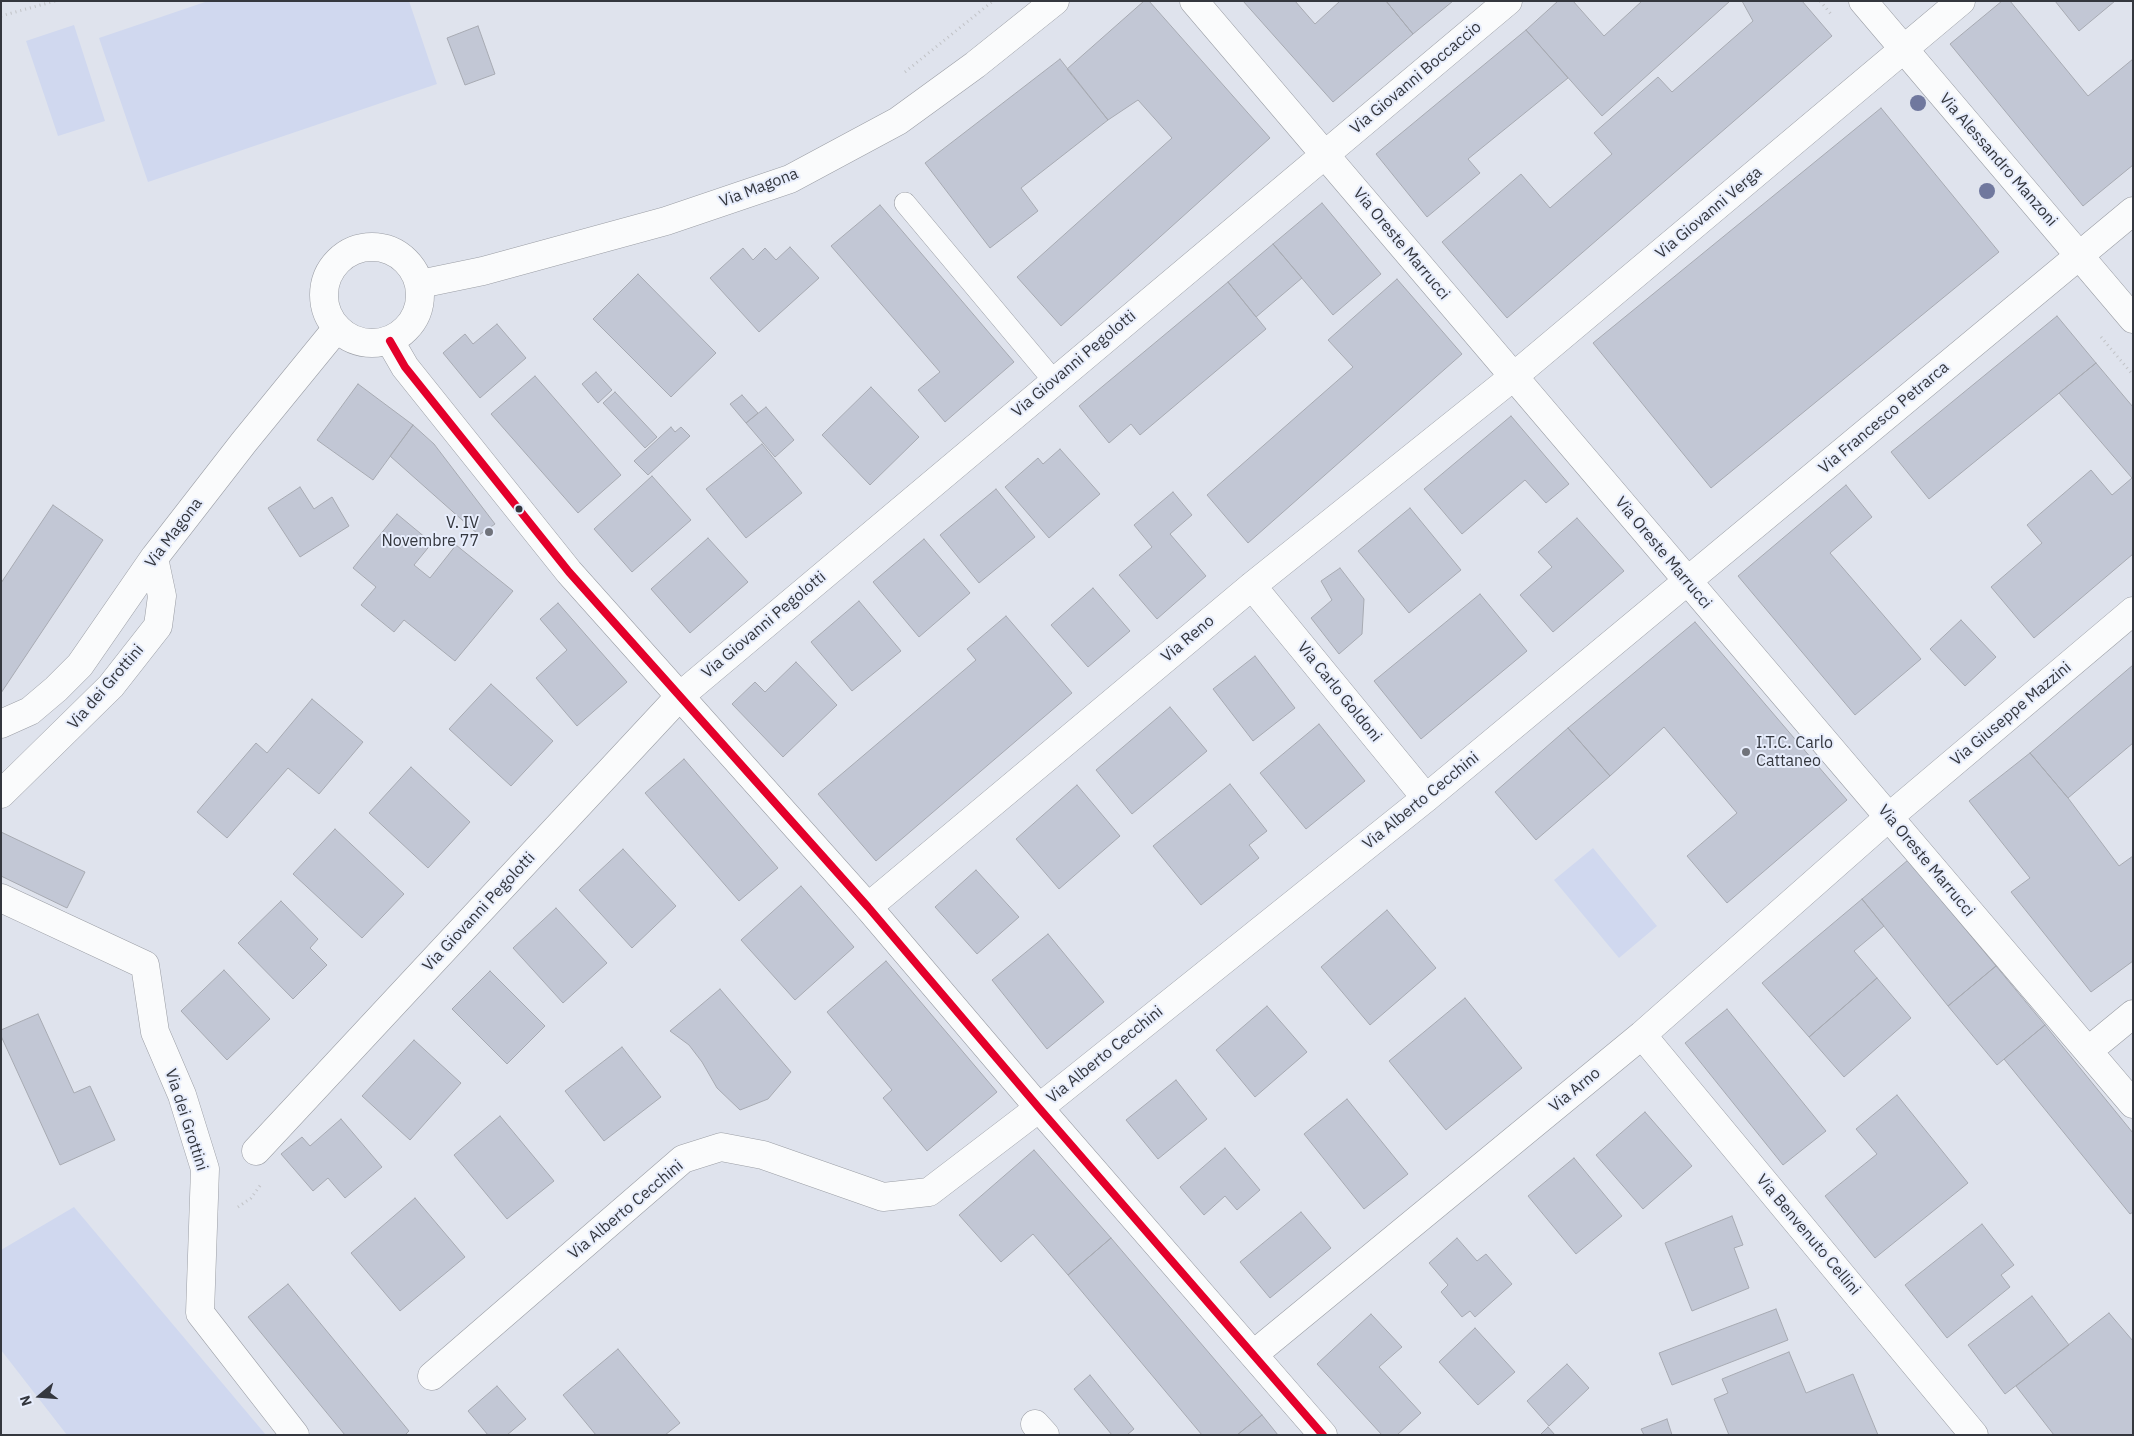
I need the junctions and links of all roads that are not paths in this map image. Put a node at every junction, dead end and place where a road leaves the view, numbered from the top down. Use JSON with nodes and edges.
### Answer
{"nodes":[{"id":1,"x":1055,"y":1,"type":"edge"},
{"id":2,"x":1194,"y":1,"type":"edge"},
{"id":3,"x":1508,"y":1,"type":"edge"},
{"id":4,"x":1863,"y":1,"type":"edge"},
{"id":5,"x":1961,"y":1,"type":"edge"},
{"id":6,"x":1904,"y":50,"type":"junction"},
{"id":7,"x":1324,"y":154,"type":"junction"},
{"id":8,"x":905,"y":203,"type":"dead end"},
{"id":9,"x":2133,"y":211,"type":"edge"},
{"id":10,"x":2080,"y":255,"type":"junction"},
{"id":11,"x":420,"y":284,"type":"junction"},
{"id":12,"x":2133,"y":319,"type":"edge"},
{"id":13,"x":337,"y":328,"type":"junction"},
{"id":14,"x":390,"y":341,"type":"junction"},
{"id":15,"x":1514,"y":377,"type":"junction"},
{"id":16,"x":1054,"y":381,"type":"junction"},
{"id":17,"x":154,"y":558,"type":"junction"},
{"id":18,"x":1688,"y":582,"type":"junction"},
{"id":19,"x":1252,"y":586,"type":"junction"},
{"id":20,"x":2133,"y":611,"type":"edge"},
{"id":21,"x":680,"y":696,"type":"junction"},
{"id":22,"x":1,"y":724,"type":"edge"},
{"id":23,"x":1,"y":794,"type":"edge"},
{"id":24,"x":1426,"y":798,"type":"junction"},
{"id":25,"x":1889,"y":817,"type":"junction"},
{"id":26,"x":1,"y":898,"type":"edge"},
{"id":27,"x":868,"y":907,"type":"junction"},
{"id":28,"x":2133,"y":1014,"type":"edge"},
{"id":29,"x":1642,"y":1036,"type":"junction"},
{"id":30,"x":2088,"y":1051,"type":"junction"},
{"id":31,"x":2133,"y":1104,"type":"edge"},
{"id":32,"x":1039,"y":1108,"type":"junction"},
{"id":33,"x":256,"y":1151,"type":"road end"},
{"id":34,"x":1254,"y":1354,"type":"junction"},
{"id":35,"x":432,"y":1376,"type":"dead end"},
{"id":36,"x":295,"y":1435,"type":"edge"},
{"id":37,"x":1323,"y":1435,"type":"edge"},
{"id":38,"x":1974,"y":1435,"type":"edge"}],
"edges":[{"from":1,"to":11,"type":"street","name":"Via Magona"},
{"from":2,"to":7,"type":"street","name":"Via Oreste Marrucci"},
{"from":3,"to":7,"type":"street","name":"Via Giovanni Boccaccio"},
{"from":4,"to":6,"type":"street","name":"Via Alessandro Manzoni"},
{"from":5,"to":6,"type":"street","name":"Via Giovanni Verga"},
{"from":6,"to":10,"type":"street","name":"Via Alessandro Manzoni"},
{"from":6,"to":15,"type":"street","name":"Via Giovanni Verga"},
{"from":7,"to":15,"type":"street","name":"Via Oreste Marrucci"},
{"from":7,"to":16,"type":"street","name":"Via Giovanni Pegolotti"},
{"from":8,"to":16,"type":"lane"},
{"from":9,"to":10,"type":"street","name":"Via Francesco Petrarca"},
{"from":10,"to":12,"type":"street","name":"Via Alessandro Manzoni"},
{"from":10,"to":18,"type":"street","name":"Via Francesco Petrarca"},
{"from":11,"to":13,"type":"street"},
{"from":11,"to":14,"type":"street"},
{"from":13,"to":14,"type":"street"},
{"from":13,"to":17,"type":"street","name":"Via Magona"},
{"from":14,"to":21,"type":"street"},
{"from":15,"to":18,"type":"street","name":"Via Oreste Marrucci"},
{"from":15,"to":19,"type":"street","name":"Via Reno"},
{"from":16,"to":21,"type":"street","name":"Via Giovanni Pegolotti"},
{"from":17,"to":22,"type":"street","name":"Via Magona"},
{"from":17,"to":23,"type":"street","name":"Via dei Grottini"},
{"from":18,"to":24,"type":"street","name":"Via Alberto Cecchini"},
{"from":18,"to":25,"type":"street","name":"Via Oreste Marrucci"},
{"from":19,"to":24,"type":"street","name":"Via Carlo Goldoni"},
{"from":19,"to":27,"type":"street","name":"Via Reno"},
{"from":20,"to":25,"type":"street","name":"Via Giuseppe Mazzini"},
{"from":21,"to":27,"type":"street"},
{"from":21,"to":33,"type":"street","name":"Via Giovanni Pegolotti"},
{"from":24,"to":32,"type":"street","name":"Via Alberto Cecchini"},
{"from":25,"to":29,"type":"street","name":"Via Arno"},
{"from":25,"to":30,"type":"street","name":"Via Oreste Marrucci"},
{"from":26,"to":36,"type":"street","name":"Via dei Grottini"},
{"from":27,"to":32,"type":"street"},
{"from":28,"to":30,"type":"street"},
{"from":29,"to":34,"type":"street","name":"Via Arno"},
{"from":29,"to":38,"type":"street","name":"Via Benvenuto Cellini"},
{"from":30,"to":31,"type":"street","name":"Via Oreste Marrucci"},
{"from":32,"to":34,"type":"street"},
{"from":32,"to":35,"type":"street","name":"Via Alberto Cecchini"},
{"from":34,"to":37,"type":"street"}]}
